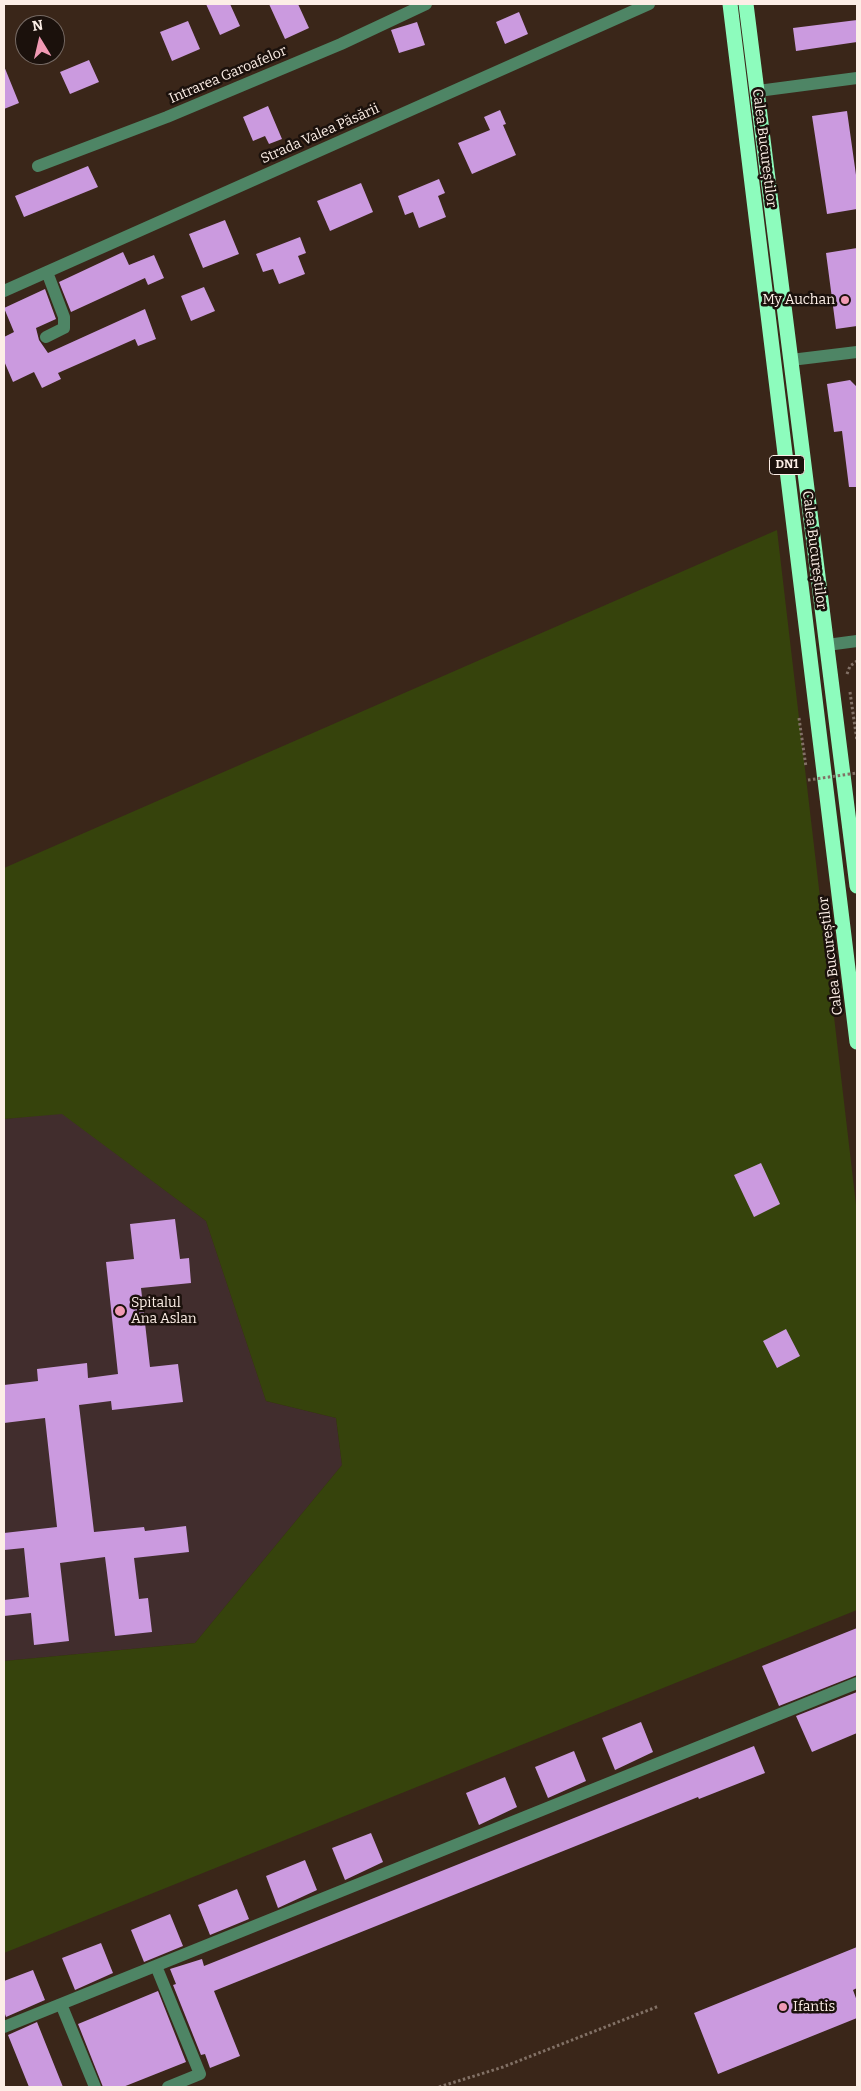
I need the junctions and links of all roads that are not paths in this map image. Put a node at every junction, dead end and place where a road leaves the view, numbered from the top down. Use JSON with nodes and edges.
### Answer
{"nodes":[{"id":1,"x":426,"y":4,"type":"edge"},
{"id":2,"x":649,"y":4,"type":"edge"},
{"id":3,"x":730,"y":4,"type":"edge"},
{"id":4,"x":746,"y":4,"type":"edge"},
{"id":5,"x":857,"y":78,"type":"edge"},
{"id":6,"x":758,"y":91,"type":"junction"},
{"id":7,"x":38,"y":166,"type":"dead end"},
{"id":8,"x":47,"y":272,"type":"junction"},
{"id":9,"x":4,"y":291,"type":"edge"},
{"id":10,"x":46,"y":338,"type":"dead end"},
{"id":11,"x":857,"y":352,"type":"edge"},
{"id":12,"x":792,"y":360,"type":"junction"},
{"id":13,"x":857,"y":641,"type":"edge"},
{"id":14,"x":827,"y":645,"type":"junction"},
{"id":15,"x":857,"y":886,"type":"edge"},
{"id":16,"x":857,"y":1042,"type":"edge"},
{"id":17,"x":857,"y":1683,"type":"edge"},
{"id":18,"x":156,"y":1966,"type":"junction"},
{"id":19,"x":62,"y":2004,"type":"junction"},
{"id":20,"x":4,"y":2027,"type":"edge"},
{"id":21,"x":95,"y":2087,"type":"edge"},
{"id":22,"x":168,"y":2087,"type":"edge"}],
"edges":[{"from":1,"to":7,"type":"street","name":"Intrarea Garoafelor"},
{"from":2,"to":8,"type":"street","name":"Strada Valea Păsării"},
{"from":3,"to":16,"type":"highway","name":"Calea Bucureștilor","number":"DN1"},
{"from":4,"to":6,"type":"highway","name":"Calea Bucureștilor","number":"DN1"},
{"from":5,"to":6,"type":"street"},
{"from":6,"to":12,"type":"highway","name":"Calea Bucureștilor","number":"DN1"},
{"from":8,"to":9,"type":"street","name":"Strada Valea Păsării"},
{"from":8,"to":10,"type":"street"},
{"from":11,"to":12,"type":"street"},
{"from":12,"to":14,"type":"highway","name":"Calea Bucureștilor","number":"DN1"},
{"from":13,"to":14,"type":"street"},
{"from":14,"to":15,"type":"highway","name":"Calea Bucureștilor","number":"DN1"},
{"from":17,"to":18,"type":"street"},
{"from":18,"to":19,"type":"street"},
{"from":18,"to":22,"type":"street"},
{"from":19,"to":20,"type":"street"},
{"from":19,"to":21,"type":"street"}]}
